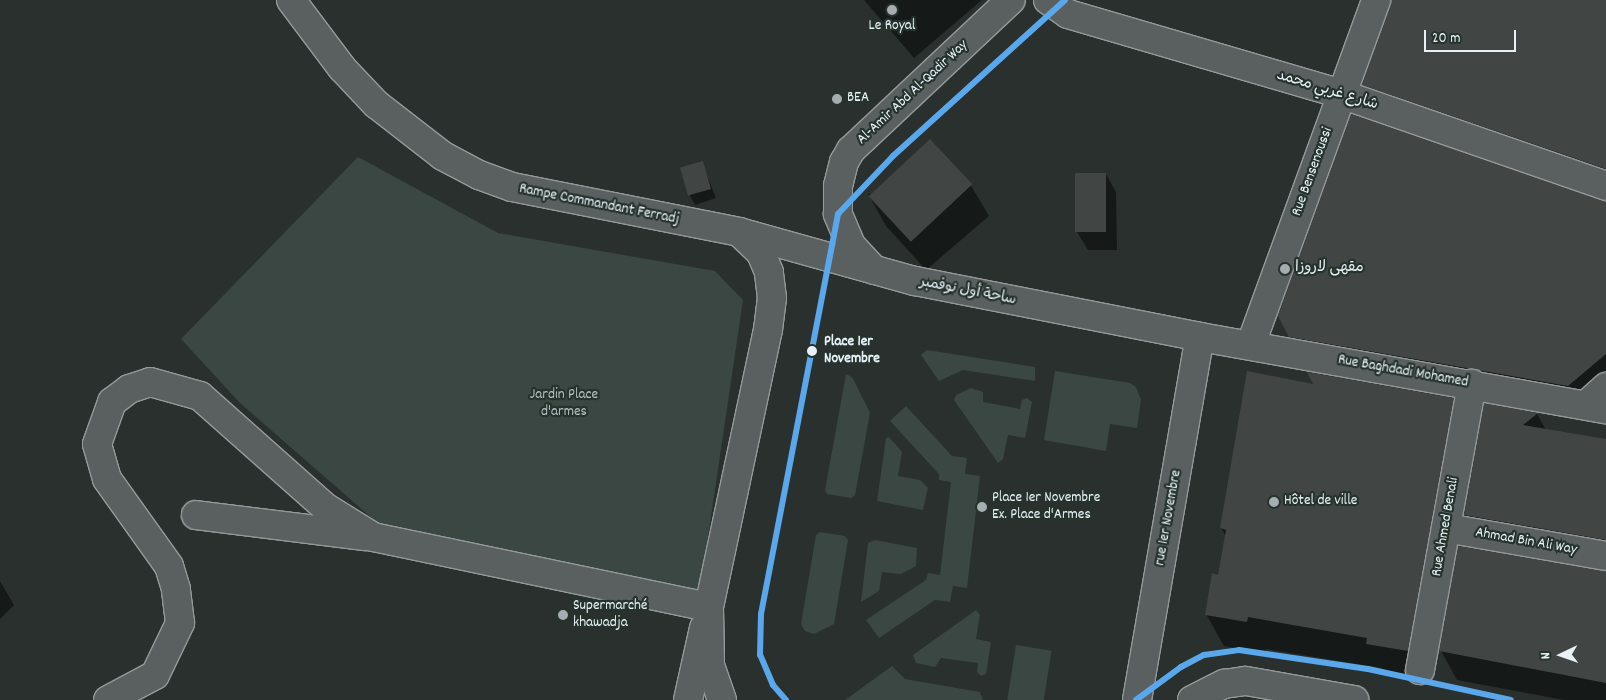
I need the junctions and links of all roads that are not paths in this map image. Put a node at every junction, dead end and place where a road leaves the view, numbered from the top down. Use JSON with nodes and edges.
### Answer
{"nodes":[{"id":1,"x":292,"y":0,"type":"edge"},
{"id":2,"x":1012,"y":0,"type":"edge"},
{"id":3,"x":1048,"y":0,"type":"edge"},
{"id":4,"x":1376,"y":0,"type":"edge"},
{"id":5,"x":1341,"y":94,"type":"junction"},
{"id":6,"x":1606,"y":186,"type":"edge"},
{"id":7,"x":739,"y":232,"type":"junction"},
{"id":8,"x":874,"y":270,"type":"junction"},
{"id":9,"x":1200,"y":337,"type":"junction"},
{"id":10,"x":1251,"y":344,"type":"junction"},
{"id":11,"x":1472,"y":384,"type":"junction"},
{"id":12,"x":1606,"y":387,"type":"edge"},
{"id":13,"x":1596,"y":407,"type":"edge"},
{"id":14,"x":196,"y":515,"type":"dead end"},
{"id":15,"x":1446,"y":528,"type":"junction"},
{"id":16,"x":374,"y":537,"type":"junction"},
{"id":17,"x":1606,"y":556,"type":"edge"},
{"id":18,"x":709,"y":607,"type":"junction"},
{"id":19,"x":1420,"y":670,"type":"dead end"},
{"id":20,"x":108,"y":700,"type":"edge"},
{"id":21,"x":688,"y":700,"type":"edge"},
{"id":22,"x":722,"y":700,"type":"edge"},
{"id":23,"x":1137,"y":700,"type":"edge"},
{"id":24,"x":1192,"y":700,"type":"edge"},
{"id":25,"x":1354,"y":700,"type":"edge"}],
"edges":[{"from":1,"to":7,"type":"main road","name":"Rampe Commandant Ferradj"},
{"from":2,"to":8,"type":"main road","name":"Al-Amir Abd Al-Qadir Way"},
{"from":3,"to":5,"type":"main road","name":"شارع غربي محمد"},
{"from":4,"to":5,"type":"main road","name":"Rue Bensenoussi"},
{"from":5,"to":6,"type":"main road","name":"شارع غربي محمد"},
{"from":5,"to":10,"type":"main road","name":"Rue Bensenoussi"},
{"from":7,"to":8,"type":"main road","name":"ساحة أول نوفمبر"},
{"from":7,"to":18,"type":"main road"},
{"from":8,"to":9,"type":"main road","name":"ساحة أول نوفمبر"},
{"from":9,"to":10,"type":"main road","name":"Rue Baghdadi Mohamed"},
{"from":9,"to":23,"type":"main road","name":"rue 1er Novembre"},
{"from":10,"to":11,"type":"main road","name":"Rue Baghdadi Mohamed"},
{"from":11,"to":13,"type":"main road","name":"Rue Baghdadi Mohamed"},
{"from":11,"to":15,"type":"main road","name":"Rue Ahmed Benali"},
{"from":12,"to":13,"type":"main road"},
{"from":14,"to":16,"type":"main road"},
{"from":15,"to":17,"type":"main road","name":"Ahmad Bin Ali Way"},
{"from":15,"to":19,"type":"main road","name":"Rue Ahmed Benali"},
{"from":16,"to":18,"type":"main road"},
{"from":16,"to":20,"type":"main road"},
{"from":18,"to":21,"type":"main road"},
{"from":18,"to":22,"type":"main road"},
{"from":24,"to":25,"type":"main road"}]}
